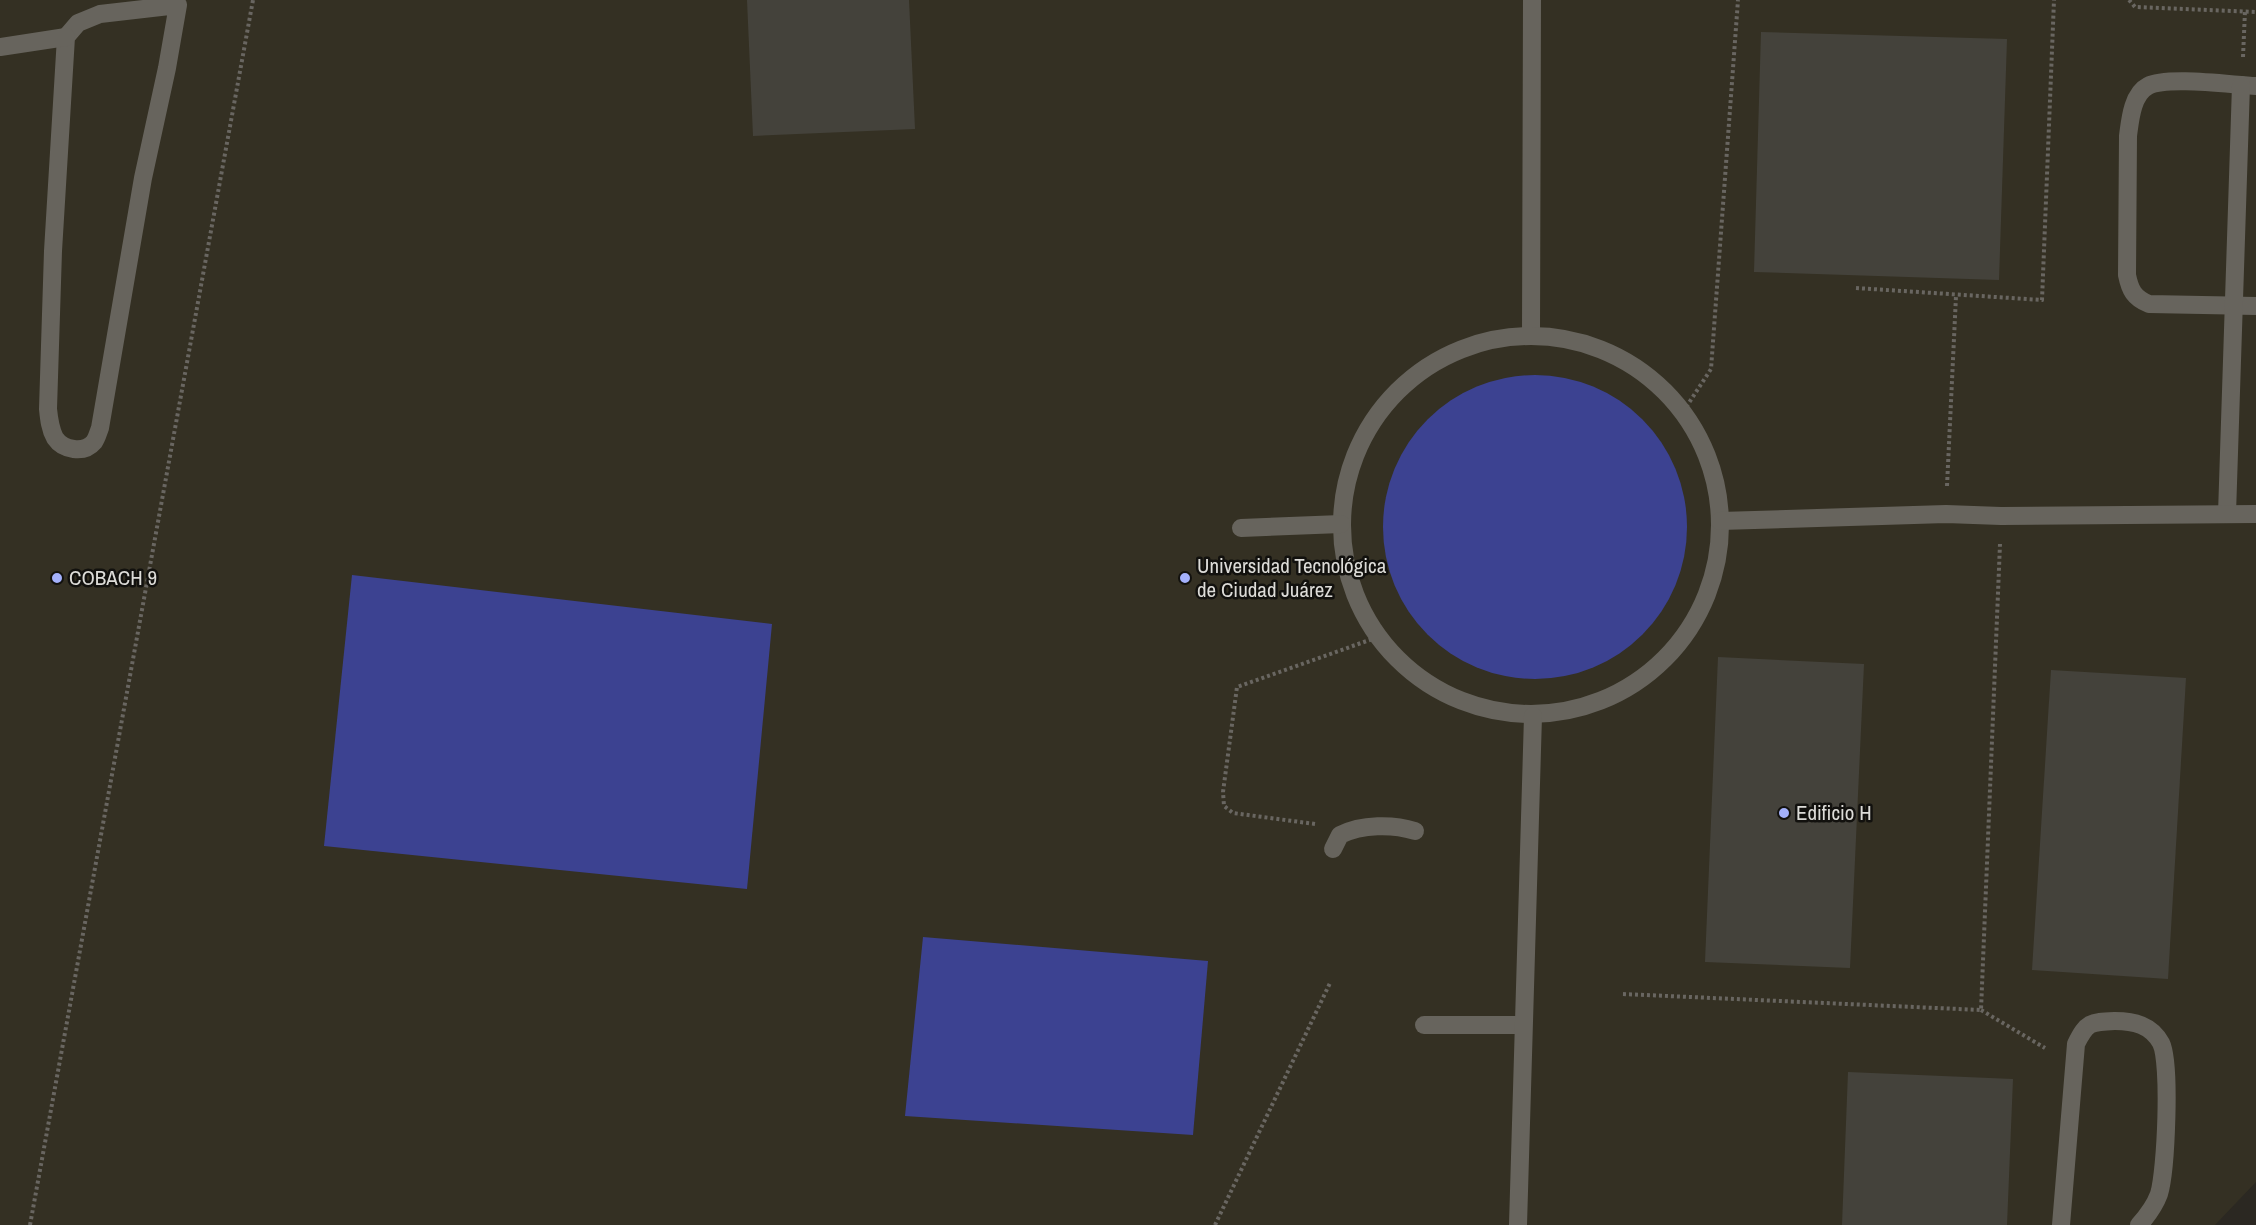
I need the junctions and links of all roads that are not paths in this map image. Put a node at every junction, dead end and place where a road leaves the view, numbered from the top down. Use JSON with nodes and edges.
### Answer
{"nodes":[{"id":1,"x":1532,"y":0,"type":"edge"},
{"id":2,"x":178,"y":3,"type":"edge"},
{"id":3,"x":66,"y":37,"type":"junction"},
{"id":4,"x":0,"y":47,"type":"edge"},
{"id":5,"x":2249,"y":85,"type":"edge"},
{"id":6,"x":2233,"y":306,"type":"junction"},
{"id":7,"x":2256,"y":306,"type":"edge"},
{"id":8,"x":1531,"y":334,"type":"junction"},
{"id":9,"x":2227,"y":514,"type":"junction"},
{"id":10,"x":2256,"y":514,"type":"edge"},
{"id":11,"x":1720,"y":522,"type":"junction"},
{"id":12,"x":1341,"y":524,"type":"junction"},
{"id":13,"x":1241,"y":528,"type":"dead end"},
{"id":14,"x":1533,"y":716,"type":"junction"},
{"id":15,"x":1415,"y":831,"type":"dead end"},
{"id":16,"x":1337,"y":842,"type":"road end"},
{"id":17,"x":1424,"y":1025,"type":"dead end"},
{"id":18,"x":1523,"y":1025,"type":"junction"},
{"id":19,"x":1518,"y":1225,"type":"edge"},
{"id":20,"x":2061,"y":1225,"type":"edge"},
{"id":21,"x":2139,"y":1225,"type":"edge"}],
"edges":[{"from":1,"to":8,"type":"lane"},
{"from":2,"to":3,"type":"lane"},
{"from":2,"to":3,"type":"lane"},
{"from":3,"to":4,"type":"lane"},
{"from":5,"to":6,"type":"lane"},
{"from":5,"to":6,"type":"lane"},
{"from":6,"to":7,"type":"lane"},
{"from":6,"to":9,"type":"lane"},
{"from":8,"to":11,"type":"lane"},
{"from":8,"to":12,"type":"lane"},
{"from":9,"to":10,"type":"lane"},
{"from":9,"to":11,"type":"lane"},
{"from":11,"to":14,"type":"lane"},
{"from":12,"to":13,"type":"lane"},
{"from":12,"to":14,"type":"lane"},
{"from":14,"to":18,"type":"lane"},
{"from":15,"to":16,"type":"lane"},
{"from":17,"to":18,"type":"lane"},
{"from":18,"to":19,"type":"lane"},
{"from":20,"to":21,"type":"lane"}]}
